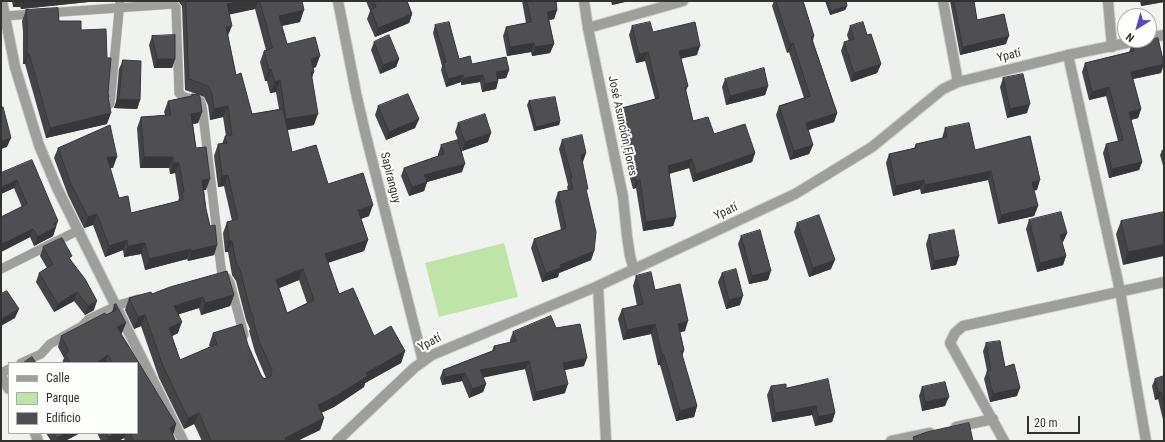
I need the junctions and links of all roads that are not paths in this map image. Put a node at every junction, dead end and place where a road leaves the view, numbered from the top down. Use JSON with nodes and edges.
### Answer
{"nodes":[{"id":1,"x":2,"y":1,"type":"edge"},
{"id":2,"x":338,"y":1,"type":"edge"},
{"id":3,"x":584,"y":1,"type":"edge"},
{"id":4,"x":683,"y":1,"type":"edge"},
{"id":5,"x":943,"y":1,"type":"edge"},
{"id":6,"x":1108,"y":1,"type":"edge"},
{"id":7,"x":119,"y":5,"type":"edge"},
{"id":8,"x":5,"y":16,"type":"junction"},
{"id":9,"x":588,"y":28,"type":"junction"},
{"id":10,"x":1117,"y":46,"type":"edge"},
{"id":11,"x":1112,"y":47,"type":"junction"},
{"id":12,"x":1068,"y":55,"type":"junction"},
{"id":13,"x":958,"y":82,"type":"junction"},
{"id":14,"x":110,"y":104,"type":"edge"},
{"id":15,"x":78,"y":230,"type":"junction"},
{"id":16,"x":1,"y":269,"type":"edge"},
{"id":17,"x":634,"y":270,"type":"junction"},
{"id":18,"x":1164,"y":282,"type":"edge"},
{"id":19,"x":598,"y":286,"type":"junction"},
{"id":20,"x":1120,"y":291,"type":"junction"},
{"id":21,"x":146,"y":297,"type":"edge"},
{"id":22,"x":116,"y":306,"type":"junction"},
{"id":23,"x":247,"y":347,"type":"edge"},
{"id":24,"x":423,"y":361,"type":"junction"},
{"id":25,"x":23,"y":362,"type":"edge"},
{"id":26,"x":1,"y":376,"type":"edge"},
{"id":27,"x":8,"y":387,"type":"edge"},
{"id":28,"x":993,"y":419,"type":"junction"},
{"id":29,"x":183,"y":441,"type":"edge"},
{"id":30,"x":337,"y":441,"type":"edge"},
{"id":31,"x":606,"y":441,"type":"edge"},
{"id":32,"x":891,"y":441,"type":"edge"},
{"id":33,"x":1004,"y":441,"type":"edge"},
{"id":34,"x":1146,"y":441,"type":"edge"}],
"edges":[{"from":1,"to":8,"type":"street"},
{"from":2,"to":24,"type":"street","name":"Sapiranguy"},
{"from":3,"to":9,"type":"street","name":"José Asunción Flores"},
{"from":4,"to":9,"type":"street"},
{"from":5,"to":13,"type":"street"},
{"from":6,"to":11,"type":"street"},
{"from":7,"to":8,"type":"lane"},
{"from":7,"to":14,"type":"lane"},
{"from":7,"to":23,"type":"lane"},
{"from":8,"to":15,"type":"street"},
{"from":9,"to":17,"type":"street","name":"José Asunción Flores"},
{"from":10,"to":11,"type":"street","name":"Ypatí"},
{"from":11,"to":12,"type":"street","name":"Ypatí"},
{"from":12,"to":13,"type":"street","name":"Ypatí"},
{"from":12,"to":20,"type":"street"},
{"from":13,"to":17,"type":"street","name":"Ypatí"},
{"from":15,"to":16,"type":"lane"},
{"from":15,"to":22,"type":"street"},
{"from":17,"to":19,"type":"street","name":"Ypatí"},
{"from":18,"to":20,"type":"street"},
{"from":19,"to":24,"type":"street","name":"Ypatí"},
{"from":19,"to":31,"type":"street"},
{"from":20,"to":28,"type":"street"},
{"from":20,"to":34,"type":"street"},
{"from":21,"to":22,"type":"lane"},
{"from":22,"to":25,"type":"lane"},
{"from":22,"to":29,"type":"street"},
{"from":24,"to":30,"type":"street","name":"Ypatí"},
{"from":26,"to":27,"type":"street"},
{"from":28,"to":32,"type":"street"},
{"from":28,"to":33,"type":"street"}]}
